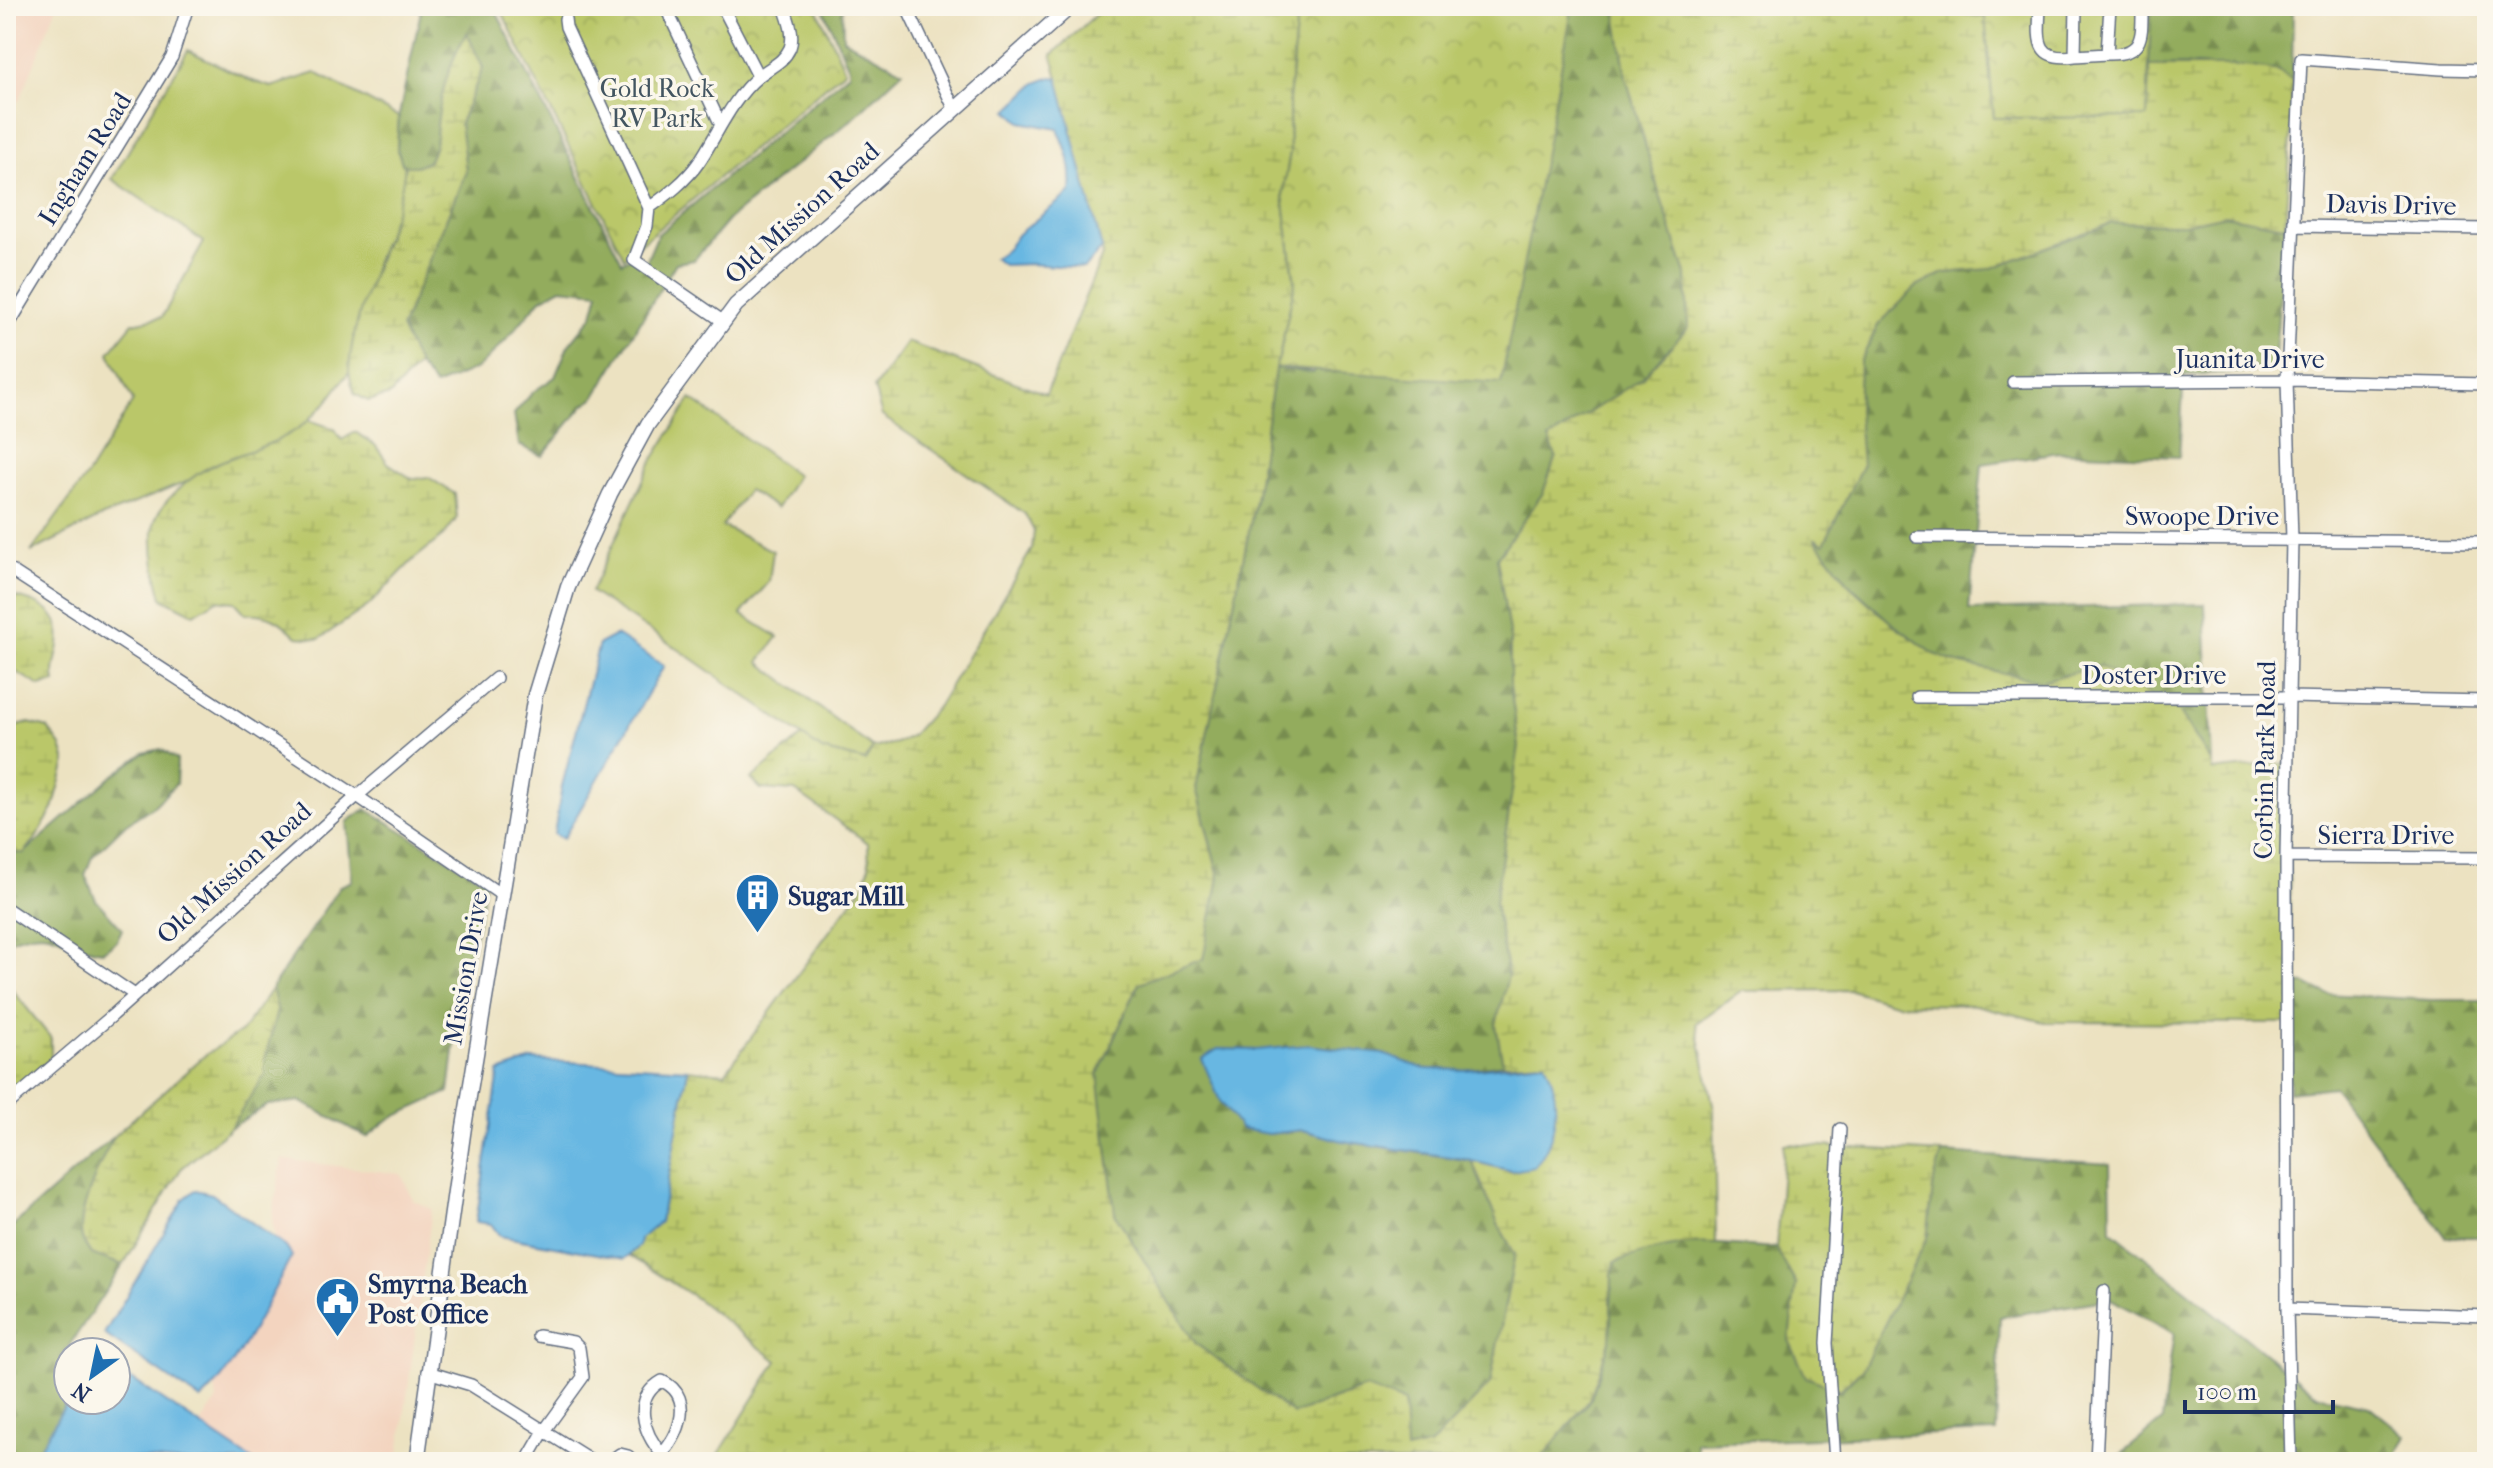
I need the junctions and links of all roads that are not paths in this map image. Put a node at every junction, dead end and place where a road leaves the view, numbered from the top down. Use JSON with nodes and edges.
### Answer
{"nodes":[{"id":1,"x":188,"y":6,"type":"edge"},
{"id":2,"x":665,"y":6,"type":"edge"},
{"id":3,"x":722,"y":6,"type":"edge"},
{"id":4,"x":784,"y":6,"type":"edge"},
{"id":5,"x":906,"y":6,"type":"edge"},
{"id":6,"x":2040,"y":6,"type":"edge"},
{"id":7,"x":2076,"y":6,"type":"edge"},
{"id":8,"x":2110,"y":6,"type":"edge"},
{"id":9,"x":2142,"y":6,"type":"edge"},
{"id":10,"x":1064,"y":9,"type":"edge"},
{"id":11,"x":565,"y":19,"type":"dead end"},
{"id":12,"x":2107,"y":54,"type":"junction"},
{"id":13,"x":2075,"y":56,"type":"junction"},
{"id":14,"x":2487,"y":70,"type":"edge"},
{"id":15,"x":758,"y":76,"type":"junction"},
{"id":16,"x":954,"y":108,"type":"junction"},
{"id":17,"x":720,"y":123,"type":"junction"},
{"id":18,"x":649,"y":208,"type":"junction"},
{"id":19,"x":2294,"y":226,"type":"junction"},
{"id":20,"x":2487,"y":229,"type":"edge"},
{"id":21,"x":724,"y":322,"type":"junction"},
{"id":22,"x":6,"y":329,"type":"edge"},
{"id":23,"x":2287,"y":380,"type":"junction"},
{"id":24,"x":2013,"y":382,"type":"dead end"},
{"id":25,"x":2487,"y":384,"type":"edge"},
{"id":26,"x":610,"y":494,"type":"joint"},
{"id":27,"x":1917,"y":537,"type":"dead end"},
{"id":28,"x":2292,"y":539,"type":"junction"},
{"id":29,"x":2487,"y":542,"type":"edge"},
{"id":30,"x":6,"y":567,"type":"edge"},
{"id":31,"x":496,"y":678,"type":"dead end"},
{"id":32,"x":1917,"y":697,"type":"dead end"},
{"id":33,"x":2288,"y":697,"type":"junction"},
{"id":34,"x":2487,"y":701,"type":"edge"},
{"id":35,"x":357,"y":796,"type":"junction"},
{"id":36,"x":2286,"y":857,"type":"junction"},
{"id":37,"x":2487,"y":858,"type":"edge"},
{"id":38,"x":503,"y":896,"type":"junction"},
{"id":39,"x":6,"y":908,"type":"edge"},
{"id":40,"x":135,"y":995,"type":"junction"},
{"id":41,"x":6,"y":1106,"type":"edge"},
{"id":42,"x":1840,"y":1129,"type":"dead end"},
{"id":43,"x":2104,"y":1291,"type":"dead end"},
{"id":44,"x":2287,"y":1309,"type":"junction"},
{"id":45,"x":2487,"y":1316,"type":"edge"},
{"id":46,"x":538,"y":1336,"type":"dead end"},
{"id":47,"x":428,"y":1372,"type":"junction"},
{"id":48,"x":544,"y":1431,"type":"junction"},
{"id":49,"x":657,"y":1458,"type":"edge"},
{"id":50,"x":526,"y":1461,"type":"edge"},
{"id":51,"x":417,"y":1462,"type":"edge"},
{"id":52,"x":594,"y":1462,"type":"edge"},
{"id":53,"x":609,"y":1462,"type":"edge"},
{"id":54,"x":634,"y":1462,"type":"edge"},
{"id":55,"x":1835,"y":1462,"type":"edge"},
{"id":56,"x":2096,"y":1462,"type":"edge"},
{"id":57,"x":2291,"y":1462,"type":"edge"}],
"edges":[{"from":1,"to":22,"type":"street","name":"Ingham Road"},
{"from":2,"to":17,"type":"street"},
{"from":3,"to":15,"type":"street"},
{"from":4,"to":15,"type":"street"},
{"from":5,"to":16,"type":"street"},
{"from":6,"to":13,"type":"street"},
{"from":7,"to":13,"type":"street"},
{"from":8,"to":12,"type":"street"},
{"from":9,"to":12,"type":"street"},
{"from":10,"to":16,"type":"street","name":"Old Mission Road"},
{"from":11,"to":18,"type":"street"},
{"from":12,"to":13,"type":"street"},
{"from":14,"to":19,"type":"street","name":"Corbin Park Road"},
{"from":15,"to":17,"type":"street"},
{"from":16,"to":21,"type":"street","name":"Old Mission Road"},
{"from":17,"to":18,"type":"street"},
{"from":18,"to":21,"type":"street"},
{"from":19,"to":20,"type":"street","name":"Davis Drive"},
{"from":19,"to":23,"type":"street","name":"Corbin Park Road"},
{"from":21,"to":26,"type":"street","name":"Old Mission Road"},
{"from":23,"to":24,"type":"street","name":"Juanita Drive"},
{"from":23,"to":25,"type":"street","name":"Juanita Drive"},
{"from":23,"to":28,"type":"street","name":"Corbin Park Road"},
{"from":26,"to":38,"type":"street","name":"Mission Drive"},
{"from":27,"to":28,"type":"street","name":"Swoope Drive"},
{"from":28,"to":29,"type":"street","name":"Swoope Drive"},
{"from":28,"to":33,"type":"street","name":"Corbin Park Road"},
{"from":30,"to":35,"type":"street"},
{"from":31,"to":35,"type":"street","name":"Old Mission Road"},
{"from":32,"to":33,"type":"street","name":"Doster Drive"},
{"from":33,"to":34,"type":"street","name":"Doster Drive"},
{"from":33,"to":36,"type":"street","name":"Corbin Park Road"},
{"from":35,"to":38,"type":"street"},
{"from":35,"to":40,"type":"street","name":"Old Mission Road"},
{"from":36,"to":37,"type":"street","name":"Sierra Drive"},
{"from":36,"to":44,"type":"street","name":"Corbin Park Road"},
{"from":38,"to":47,"type":"street","name":"Mission Drive"},
{"from":39,"to":40,"type":"street"},
{"from":40,"to":41,"type":"street","name":"Old Mission Road"},
{"from":42,"to":55,"type":"street"},
{"from":43,"to":56,"type":"street"},
{"from":44,"to":45,"type":"street"},
{"from":44,"to":57,"type":"street","name":"Corbin Park Road"},
{"from":46,"to":48,"type":"street"},
{"from":47,"to":48,"type":"street"},
{"from":47,"to":51,"type":"street","name":"Mission Drive"},
{"from":48,"to":50,"type":"street"},
{"from":48,"to":52,"type":"street"},
{"from":49,"to":49,"type":"street"},
{"from":53,"to":54,"type":"street"}]}
